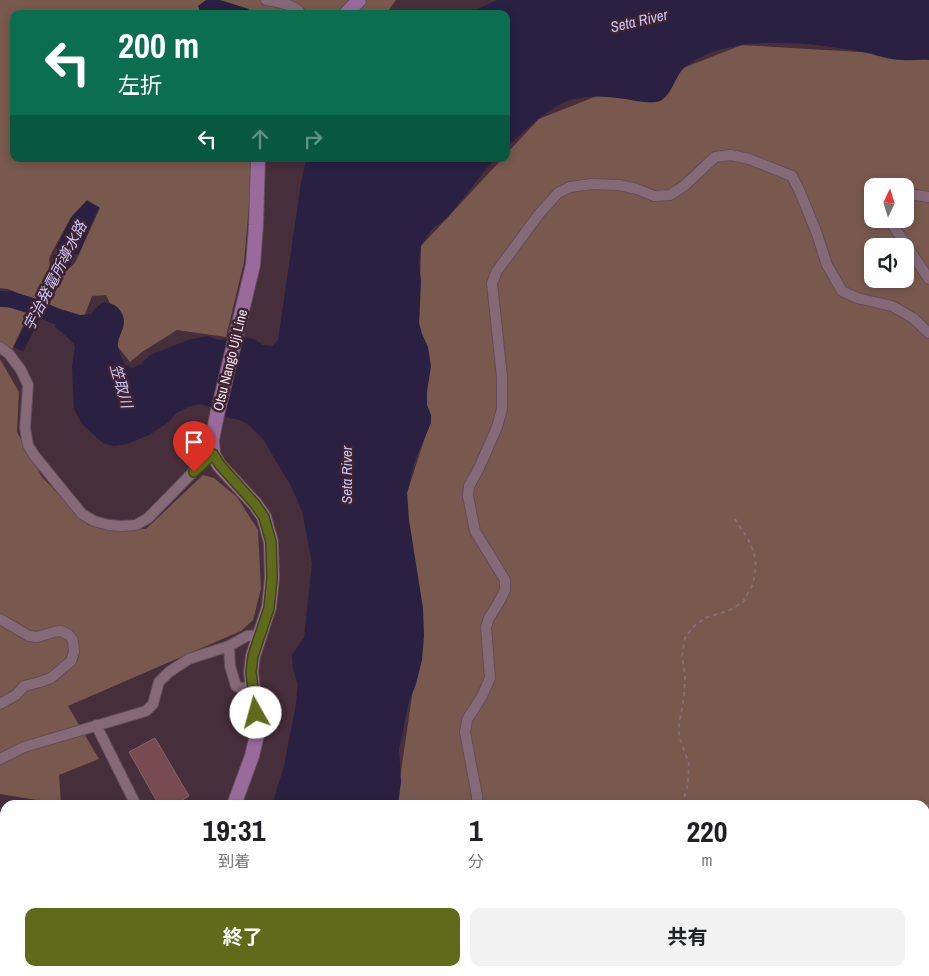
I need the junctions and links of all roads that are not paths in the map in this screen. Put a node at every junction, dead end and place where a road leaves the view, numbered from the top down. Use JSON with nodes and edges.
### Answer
{"nodes":[{"id":1,"x":266,"y":0,"type":"edge"},
{"id":2,"x":359,"y":0,"type":"edge"},
{"id":3,"x":299,"y":10,"type":"edge"},
{"id":4,"x":350,"y":10,"type":"edge"},
{"id":5,"x":258,"y":162,"type":"edge"},
{"id":6,"x":914,"y":195,"type":"edge"},
{"id":7,"x":929,"y":197,"type":"edge"},
{"id":8,"x":895,"y":228,"type":"edge"},
{"id":9,"x":929,"y":279,"type":"edge"},
{"id":10,"x":929,"y":334,"type":"edge"},
{"id":11,"x":0,"y":347,"type":"edge"},
{"id":12,"x":213,"y":454,"type":"junction"},
{"id":13,"x":0,"y":619,"type":"edge"},
{"id":14,"x":259,"y":635,"type":"junction"},
{"id":15,"x":229,"y":646,"type":"junction"},
{"id":16,"x":253,"y":687,"type":"junction"},
{"id":17,"x":0,"y":704,"type":"edge"},
{"id":18,"x":96,"y":726,"type":"junction"},
{"id":19,"x":0,"y":759,"type":"edge"},
{"id":20,"x":133,"y":800,"type":"edge"},
{"id":21,"x":236,"y":800,"type":"edge"},
{"id":22,"x":477,"y":800,"type":"edge"}],
"edges":[{"from":1,"to":3,"type":"street"},
{"from":2,"to":4,"type":"main road"},
{"from":5,"to":12,"type":"main road","name":"Otsu Nango Uji Line"},
{"from":6,"to":7,"type":"street"},
{"from":8,"to":9,"type":"street"},
{"from":10,"to":22,"type":"street"},
{"from":11,"to":12,"type":"street"},
{"from":12,"to":14,"type":"main road"},
{"from":13,"to":17,"type":"street"},
{"from":14,"to":15,"type":"street"},
{"from":14,"to":16,"type":"main road"},
{"from":15,"to":16,"type":"street"},
{"from":15,"to":18,"type":"street"},
{"from":16,"to":21,"type":"main road"},
{"from":18,"to":19,"type":"street"},
{"from":18,"to":20,"type":"street"}]}
